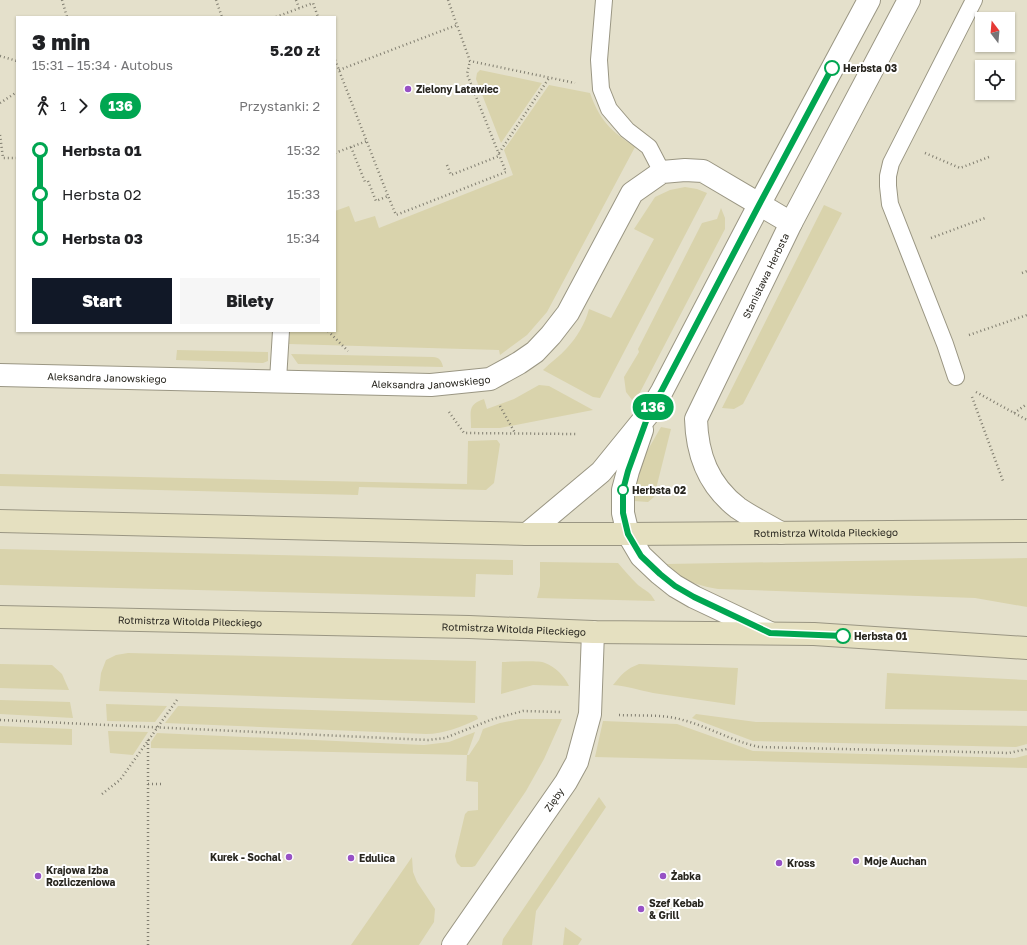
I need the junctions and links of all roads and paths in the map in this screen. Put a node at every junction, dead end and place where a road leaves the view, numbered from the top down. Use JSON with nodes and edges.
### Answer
{"nodes":[{"id":1,"x":62,"y":0,"type":"edge"},
{"id":2,"x":216,"y":0,"type":"edge"},
{"id":3,"x":296,"y":0,"type":"edge"},
{"id":4,"x":448,"y":0,"type":"edge"},
{"id":5,"x":604,"y":0,"type":"edge"},
{"id":6,"x":869,"y":0,"type":"edge"},
{"id":7,"x":909,"y":0,"type":"edge"},
{"id":8,"x":974,"y":0,"type":"edge"},
{"id":9,"x":299,"y":8,"type":"junction"},
{"id":10,"x":67,"y":16,"type":"edge"},
{"id":11,"x":222,"y":16,"type":"edge"},
{"id":12,"x":279,"y":16,"type":"edge"},
{"id":13,"x":318,"y":16,"type":"edge"},
{"id":14,"x":457,"y":25,"type":"junction"},
{"id":15,"x":0,"y":56,"type":"edge"},
{"id":16,"x":16,"y":61,"type":"edge"},
{"id":17,"x":470,"y":61,"type":"junction"},
{"id":18,"x":336,"y":62,"type":"edge"},
{"id":19,"x":339,"y":70,"type":"junction"},
{"id":20,"x":549,"y":78,"type":"junction"},
{"id":21,"x":601,"y":89,"type":"junction"},
{"id":22,"x":16,"y":93,"type":"edge"},
{"id":23,"x":0,"y":102,"type":"edge"},
{"id":24,"x":0,"y":135,"type":"edge"},
{"id":25,"x":366,"y":141,"type":"junction"},
{"id":26,"x":900,"y":143,"type":"junction"},
{"id":27,"x":351,"y":147,"type":"junction"},
{"id":28,"x":336,"y":153,"type":"edge"},
{"id":29,"x":499,"y":154,"type":"junction"},
{"id":30,"x":989,"y":157,"type":"dead end"},
{"id":31,"x":16,"y":158,"type":"edge"},
{"id":32,"x":447,"y":165,"type":"dead end"},
{"id":33,"x":662,"y":172,"type":"junction"},
{"id":34,"x":388,"y":196,"type":"junction"},
{"id":35,"x":759,"y":205,"type":"junction"},
{"id":36,"x":985,"y":218,"type":"dead end"},
{"id":37,"x":791,"y":223,"type":"junction"},
{"id":38,"x":907,"y":247,"type":"junction"},
{"id":39,"x":1027,"y":271,"type":"edge"},
{"id":40,"x":1022,"y":273,"type":"dead end"},
{"id":41,"x":1027,"y":314,"type":"edge"},
{"id":42,"x":281,"y":332,"type":"edge"},
{"id":43,"x":329,"y":332,"type":"edge"},
{"id":44,"x":945,"y":344,"type":"junction"},
{"id":45,"x":348,"y":351,"type":"dead end"},
{"id":46,"x":0,"y":375,"type":"edge"},
{"id":47,"x":956,"y":377,"type":"joint"},
{"id":48,"x":278,"y":380,"type":"junction"},
{"id":49,"x":431,"y":385,"type":"junction"},
{"id":50,"x":968,"y":388,"type":"junction"},
{"id":51,"x":497,"y":400,"type":"dead end"},
{"id":52,"x":1027,"y":404,"type":"edge"},
{"id":53,"x":649,"y":413,"type":"junction"},
{"id":54,"x":1014,"y":413,"type":"junction"},
{"id":55,"x":1027,"y":420,"type":"edge"},
{"id":56,"x":515,"y":433,"type":"junction"},
{"id":57,"x":576,"y":434,"type":"dead end"},
{"id":58,"x":1003,"y":481,"type":"dead end"},
{"id":59,"x":0,"y":521,"type":"edge"},
{"id":60,"x":1027,"y":531,"type":"edge"},
{"id":61,"x":781,"y":533,"type":"junction"},
{"id":62,"x":527,"y":534,"type":"junction"},
{"id":63,"x":628,"y":534,"type":"junction"},
{"id":64,"x":0,"y":617,"type":"edge"},
{"id":65,"x":593,"y":632,"type":"junction"},
{"id":66,"x":770,"y":633,"type":"junction"},
{"id":67,"x":1027,"y":648,"type":"edge"},
{"id":68,"x":177,"y":700,"type":"dead end"},
{"id":69,"x":560,"y":712,"type":"dead end"},
{"id":70,"x":613,"y":715,"type":"dead end"},
{"id":71,"x":0,"y":720,"type":"edge"},
{"id":72,"x":157,"y":728,"type":"junction"},
{"id":73,"x":148,"y":740,"type":"junction"},
{"id":74,"x":1027,"y":750,"type":"edge"},
{"id":75,"x":148,"y":784,"type":"junction"},
{"id":76,"x":162,"y":784,"type":"dead end"},
{"id":77,"x":102,"y":794,"type":"dead end"},
{"id":78,"x":148,"y":945,"type":"edge"},
{"id":79,"x":453,"y":945,"type":"edge"}],
"edges":[{"from":1,"to":10,"type":"path"},
{"from":2,"to":11,"type":"path"},
{"from":3,"to":9,"type":"path"},
{"from":4,"to":14,"type":"path"},
{"from":5,"to":21,"type":"lane"},
{"from":6,"to":35,"type":"street"},
{"from":7,"to":37,"type":"street","name":"Stanisława Herbsta"},
{"from":8,"to":26,"type":"lane"},
{"from":9,"to":12,"type":"path"},
{"from":9,"to":13,"type":"path"},
{"from":14,"to":17,"type":"path"},
{"from":14,"to":19,"type":"path"},
{"from":15,"to":16,"type":"path"},
{"from":17,"to":20,"type":"path"},
{"from":17,"to":29,"type":"path"},
{"from":18,"to":19,"type":"path"},
{"from":19,"to":25,"type":"path"},
{"from":20,"to":21,"type":"path"},
{"from":20,"to":29,"type":"path"},
{"from":21,"to":33,"type":"lane"},
{"from":22,"to":23,"type":"path"},
{"from":24,"to":31,"type":"path"},
{"from":25,"to":27,"type":"path"},
{"from":25,"to":34,"type":"path"},
{"from":26,"to":30,"type":"path"},
{"from":26,"to":38,"type":"lane"},
{"from":27,"to":28,"type":"path"},
{"from":27,"to":34,"type":"path"},
{"from":29,"to":32,"type":"path"},
{"from":29,"to":34,"type":"path"},
{"from":33,"to":35,"type":"street"},
{"from":33,"to":49,"type":"street","name":"Aleksandra Janowskiego"},
{"from":35,"to":37,"type":"street"},
{"from":35,"to":53,"type":"street"},
{"from":36,"to":38,"type":"path"},
{"from":37,"to":61,"type":"street","name":"Stanisława Herbsta"},
{"from":38,"to":44,"type":"lane"},
{"from":39,"to":40,"type":"path"},
{"from":41,"to":44,"type":"path"},
{"from":42,"to":48,"type":"lane"},
{"from":43,"to":45,"type":"path"},
{"from":44,"to":47,"type":"lane"},
{"from":46,"to":48,"type":"street","name":"Aleksandra Janowskiego"},
{"from":47,"to":50,"type":"path"},
{"from":48,"to":49,"type":"street","name":"Aleksandra Janowskiego"},
{"from":49,"to":56,"type":"path"},
{"from":50,"to":54,"type":"path"},
{"from":50,"to":58,"type":"path"},
{"from":51,"to":56,"type":"path"},
{"from":52,"to":54,"type":"path"},
{"from":53,"to":62,"type":"street"},
{"from":53,"to":63,"type":"street"},
{"from":54,"to":55,"type":"path"},
{"from":56,"to":57,"type":"path"},
{"from":59,"to":62,"type":"main road","name":"Rotmistrza Witolda Pileckiego"},
{"from":60,"to":61,"type":"main road","name":"Rotmistrza Witolda Pileckiego"},
{"from":61,"to":63,"type":"main road","name":"Rotmistrza Witolda Pileckiego"},
{"from":62,"to":63,"type":"main road","name":"Rotmistrza Witolda Pileckiego"},
{"from":63,"to":66,"type":"street"},
{"from":64,"to":65,"type":"main road","name":"Rotmistrza Witolda Pileckiego"},
{"from":65,"to":66,"type":"main road","name":"Rotmistrza Witolda Pileckiego"},
{"from":65,"to":79,"type":"street","name":"Zięby"},
{"from":66,"to":67,"type":"main road","name":"Rotmistrza Witolda Pileckiego"},
{"from":68,"to":72,"type":"path"},
{"from":69,"to":72,"type":"path"},
{"from":70,"to":74,"type":"path"},
{"from":71,"to":72,"type":"path"},
{"from":72,"to":73,"type":"path"},
{"from":73,"to":75,"type":"path"},
{"from":73,"to":77,"type":"path"},
{"from":75,"to":76,"type":"path"},
{"from":75,"to":78,"type":"path"}]}
